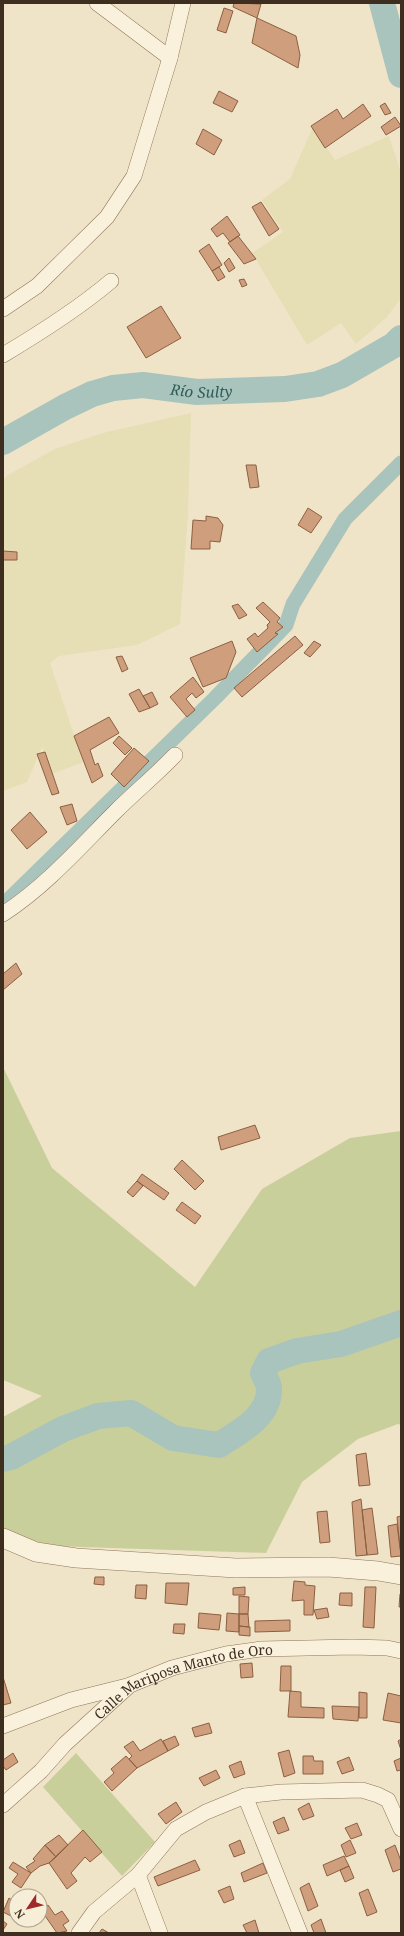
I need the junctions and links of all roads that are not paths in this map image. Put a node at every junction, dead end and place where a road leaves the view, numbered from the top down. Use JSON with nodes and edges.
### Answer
{"nodes":[{"id":1,"x":97,"y":3,"type":"edge"},
{"id":2,"x":183,"y":3,"type":"edge"},
{"id":3,"x":170,"y":58,"type":"junction"},
{"id":4,"x":111,"y":281,"type":"dead end"},
{"id":5,"x":3,"y":309,"type":"edge"},
{"id":6,"x":3,"y":354,"type":"edge"},
{"id":7,"x":175,"y":755,"type":"dead end"},
{"id":8,"x":3,"y":914,"type":"edge"},
{"id":9,"x":3,"y":1538,"type":"edge"},
{"id":10,"x":401,"y":1575,"type":"edge"},
{"id":11,"x":401,"y":1651,"type":"edge"},
{"id":12,"x":130,"y":1685,"type":"junction"},
{"id":13,"x":3,"y":1726,"type":"edge"},
{"id":14,"x":245,"y":1796,"type":"junction"},
{"id":15,"x":3,"y":1805,"type":"edge"},
{"id":16,"x":401,"y":1829,"type":"edge"},
{"id":17,"x":138,"y":1875,"type":"junction"},
{"id":18,"x":78,"y":1933,"type":"edge"},
{"id":19,"x":160,"y":1933,"type":"edge"},
{"id":20,"x":300,"y":1933,"type":"edge"}],
"edges":[{"from":1,"to":3,"type":"street"},
{"from":2,"to":3,"type":"street"},
{"from":3,"to":5,"type":"street"},
{"from":4,"to":6,"type":"street"},
{"from":7,"to":8,"type":"street"},
{"from":9,"to":10,"type":"street"},
{"from":11,"to":12,"type":"street","name":"Calle Mariposa Manto de Oro"},
{"from":12,"to":13,"type":"street"},
{"from":12,"to":15,"type":"street","name":"Calle Mariposa Manto de Oro"},
{"from":14,"to":16,"type":"street"},
{"from":14,"to":17,"type":"street"},
{"from":14,"to":20,"type":"street"},
{"from":17,"to":18,"type":"street"},
{"from":17,"to":19,"type":"street"}]}
